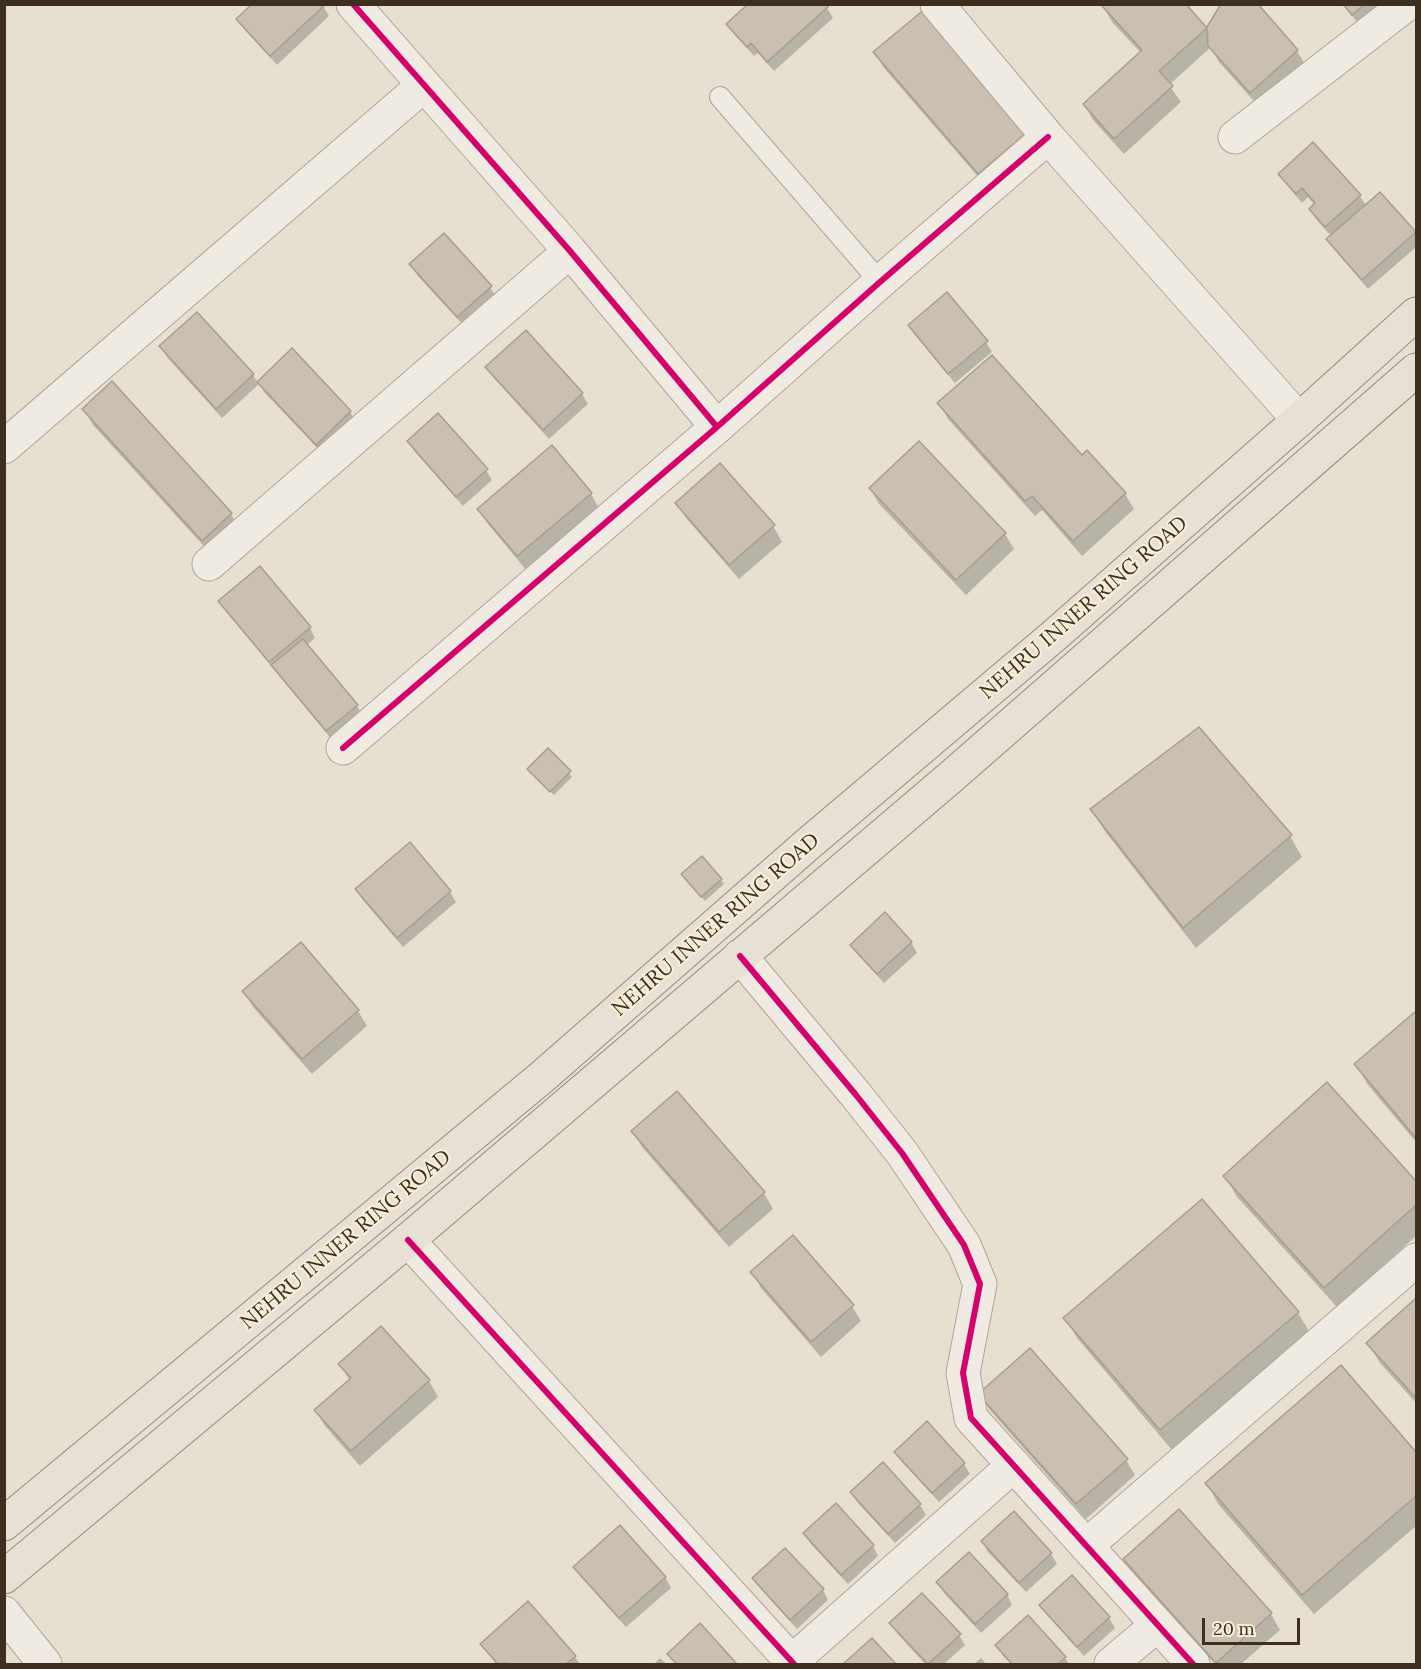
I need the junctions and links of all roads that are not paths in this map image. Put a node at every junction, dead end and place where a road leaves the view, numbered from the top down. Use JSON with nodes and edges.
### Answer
{"nodes":[{"id":1,"x":353,"y":4,"type":"edge"},
{"id":2,"x":937,"y":4,"type":"edge"},
{"id":3,"x":1407,"y":4,"type":"edge"},
{"id":4,"x":424,"y":85,"type":"junction"},
{"id":5,"x":720,"y":97,"type":"dead end"},
{"id":6,"x":1048,"y":137,"type":"junction"},
{"id":7,"x":1235,"y":137,"type":"dead end"},
{"id":8,"x":570,"y":251,"type":"junction"},
{"id":9,"x":880,"y":282,"type":"junction"},
{"id":10,"x":1416,"y":314,"type":"edge"},
{"id":11,"x":1416,"y":370,"type":"edge"},
{"id":12,"x":1299,"y":420,"type":"junction"},
{"id":13,"x":717,"y":427,"type":"junction"},
{"id":14,"x":4,"y":447,"type":"edge"},
{"id":15,"x":209,"y":564,"type":"dead end"},
{"id":16,"x":343,"y":748,"type":"dead end"},
{"id":17,"x":740,"y":956,"type":"junction"},
{"id":18,"x":408,"y":1240,"type":"junction"},
{"id":19,"x":1416,"y":1260,"type":"edge"},
{"id":20,"x":1014,"y":1465,"type":"junction"},
{"id":21,"x":4,"y":1524,"type":"edge"},
{"id":22,"x":1086,"y":1546,"type":"junction"},
{"id":23,"x":4,"y":1577,"type":"edge"},
{"id":24,"x":4,"y":1614,"type":"edge"},
{"id":25,"x":1157,"y":1624,"type":"junction"},
{"id":26,"x":792,"y":1664,"type":"edge"},
{"id":27,"x":45,"y":1665,"type":"edge"},
{"id":28,"x":1111,"y":1665,"type":"edge"},
{"id":29,"x":1193,"y":1665,"type":"edge"}],
"edges":[{"from":1,"to":4,"type":"street"},
{"from":2,"to":6,"type":"street"},
{"from":3,"to":7,"type":"street"},
{"from":4,"to":8,"type":"street"},
{"from":4,"to":14,"type":"street"},
{"from":5,"to":9,"type":"lane"},
{"from":6,"to":9,"type":"street"},
{"from":6,"to":12,"type":"street"},
{"from":8,"to":13,"type":"street"},
{"from":8,"to":15,"type":"street"},
{"from":9,"to":13,"type":"street"},
{"from":10,"to":12,"type":"main road","name":"NEHRU INNER RING ROAD"},
{"from":11,"to":17,"type":"main road","name":"NEHRU INNER RING ROAD"},
{"from":12,"to":21,"type":"main road","name":"NEHRU INNER RING ROAD"},
{"from":13,"to":16,"type":"street"},
{"from":17,"to":18,"type":"main road","name":"NEHRU INNER RING ROAD"},
{"from":17,"to":20,"type":"street"},
{"from":18,"to":23,"type":"main road","name":"NEHRU INNER RING ROAD"},
{"from":18,"to":26,"type":"street"},
{"from":19,"to":22,"type":"street"},
{"from":20,"to":22,"type":"street"},
{"from":20,"to":26,"type":"street"},
{"from":22,"to":25,"type":"street"},
{"from":24,"to":27,"type":"street"},
{"from":25,"to":28,"type":"street"},
{"from":25,"to":29,"type":"street"}]}
